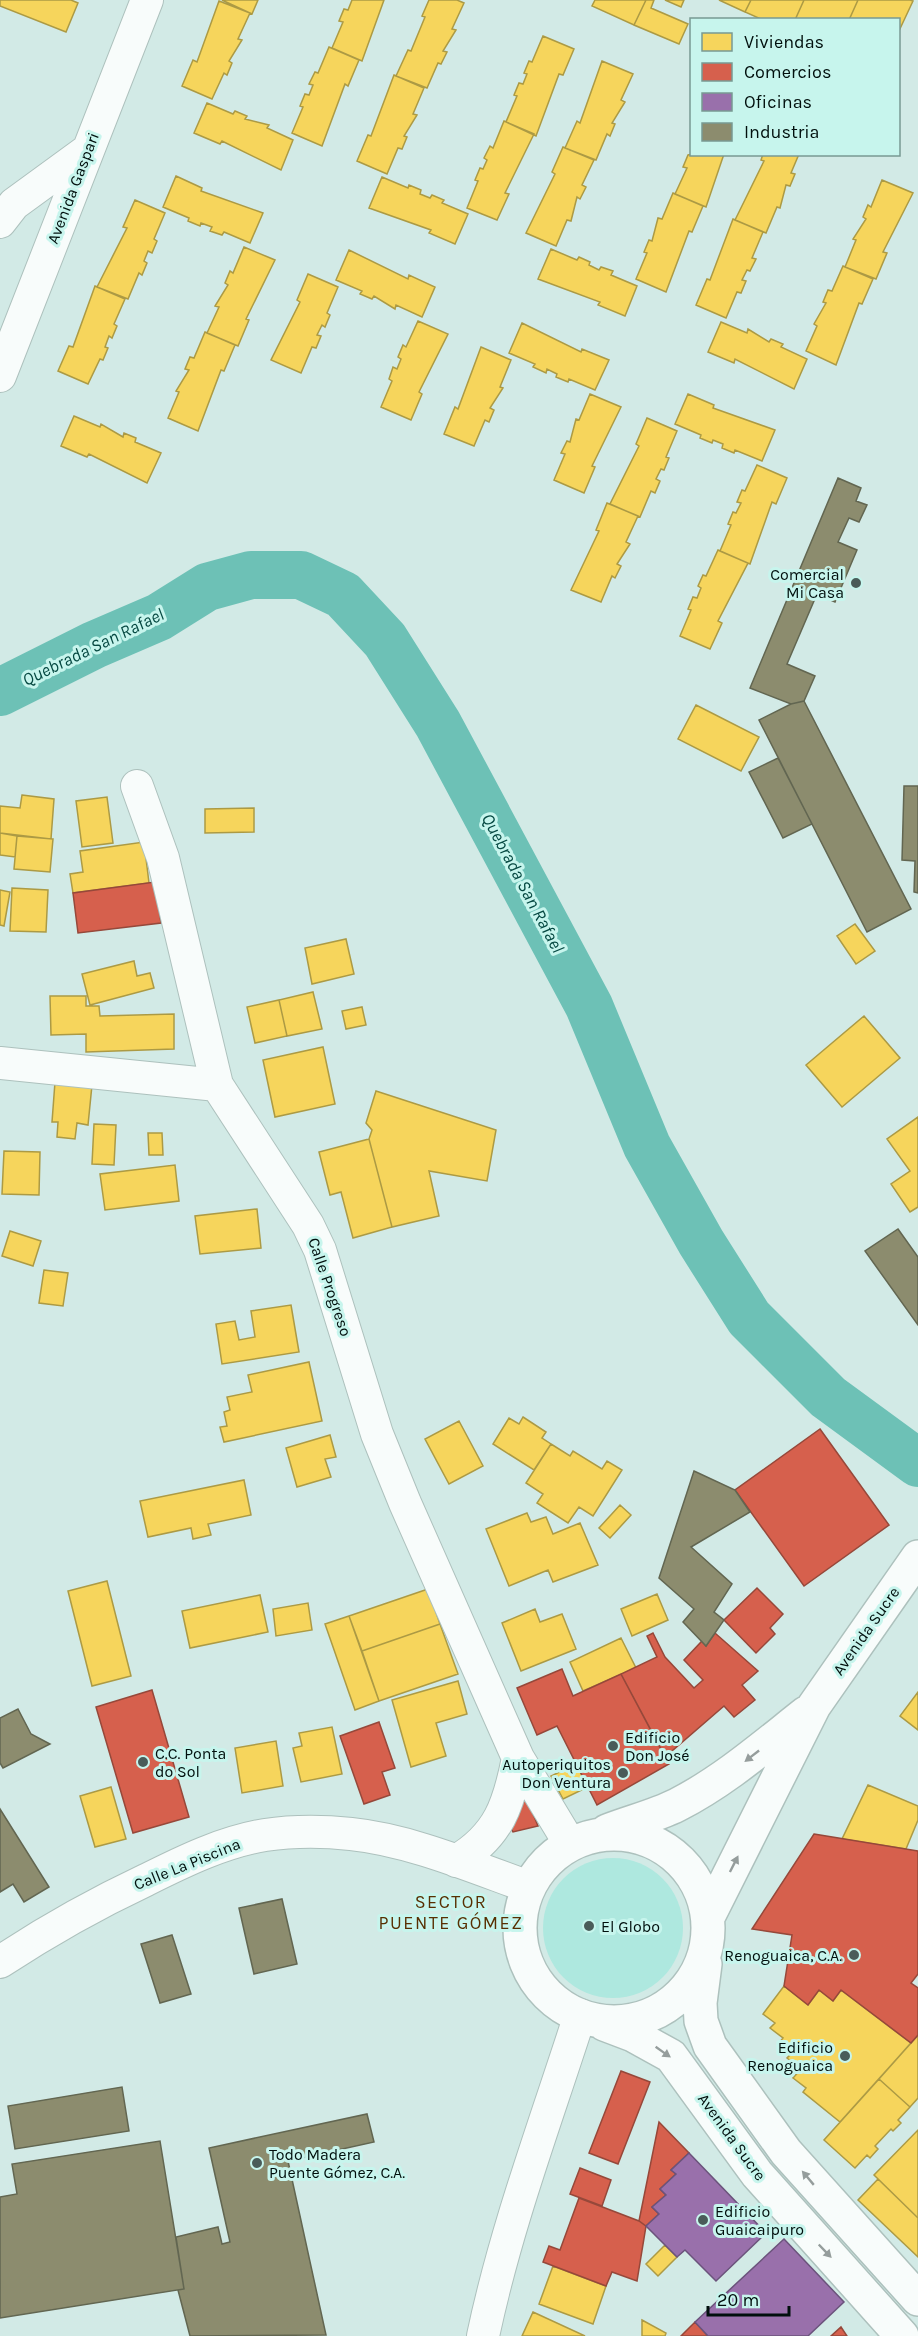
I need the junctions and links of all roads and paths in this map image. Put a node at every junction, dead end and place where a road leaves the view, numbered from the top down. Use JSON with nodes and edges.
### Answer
{"nodes":[{"id":1,"x":147,"y":0,"type":"edge"},
{"id":2,"x":88,"y":150,"type":"junction"},
{"id":3,"x":0,"y":222,"type":"edge"},
{"id":4,"x":0,"y":376,"type":"edge"},
{"id":5,"x":137,"y":786,"type":"dead end"},
{"id":6,"x":0,"y":1063,"type":"edge"},
{"id":7,"x":217,"y":1085,"type":"junction"},
{"id":8,"x":918,"y":1557,"type":"edge"},
{"id":9,"x":814,"y":1706,"type":"junction"},
{"id":10,"x":518,"y":1758,"type":"junction"},
{"id":11,"x":580,"y":1840,"type":"junction"},
{"id":12,"x":456,"y":1861,"type":"junction"},
{"id":13,"x":529,"y":1887,"type":"junction"},
{"id":14,"x":708,"y":1928,"type":"junction"},
{"id":15,"x":0,"y":1962,"type":"edge"},
{"id":16,"x":586,"y":2018,"type":"junction"},
{"id":17,"x":915,"y":2288,"type":"edge"},
{"id":18,"x":483,"y":2336,"type":"edge"},
{"id":19,"x":902,"y":2336,"type":"edge"}],
"edges":[{"from":1,"to":2,"type":"street","name":"Avenida Gaspari"},
{"from":2,"to":3,"type":"street"},
{"from":2,"to":4,"type":"street","name":"Avenida Gaspari"},
{"from":5,"to":7,"type":"street","name":"Calle Progreso"},
{"from":6,"to":7,"type":"street"},
{"from":7,"to":10,"type":"street","name":"Calle Progreso"},
{"from":8,"to":9,"type":"street","name":"Avenida Sucre"},
{"from":9,"to":11,"type":"street","name":"Avenida Sucre","one_way":true},
{"from":14,"to":9,"type":"street","name":"Avenida Sucre","one_way":true},
{"from":10,"to":11,"type":"street","name":"Calle Progreso"},
{"from":10,"to":12,"type":"street"},
{"from":11,"to":13,"type":"street"},
{"from":11,"to":14,"type":"street"},
{"from":12,"to":13,"type":"street","name":"Calle La Piscina"},
{"from":12,"to":15,"type":"street","name":"Calle La Piscina"},
{"from":13,"to":16,"type":"street"},
{"from":14,"to":16,"type":"street"},
{"from":17,"to":14,"type":"street","name":"Avenida Sucre","one_way":true},
{"from":16,"to":18,"type":"street"},
{"from":16,"to":19,"type":"street","name":"Avenida Sucre","one_way":true}]}
